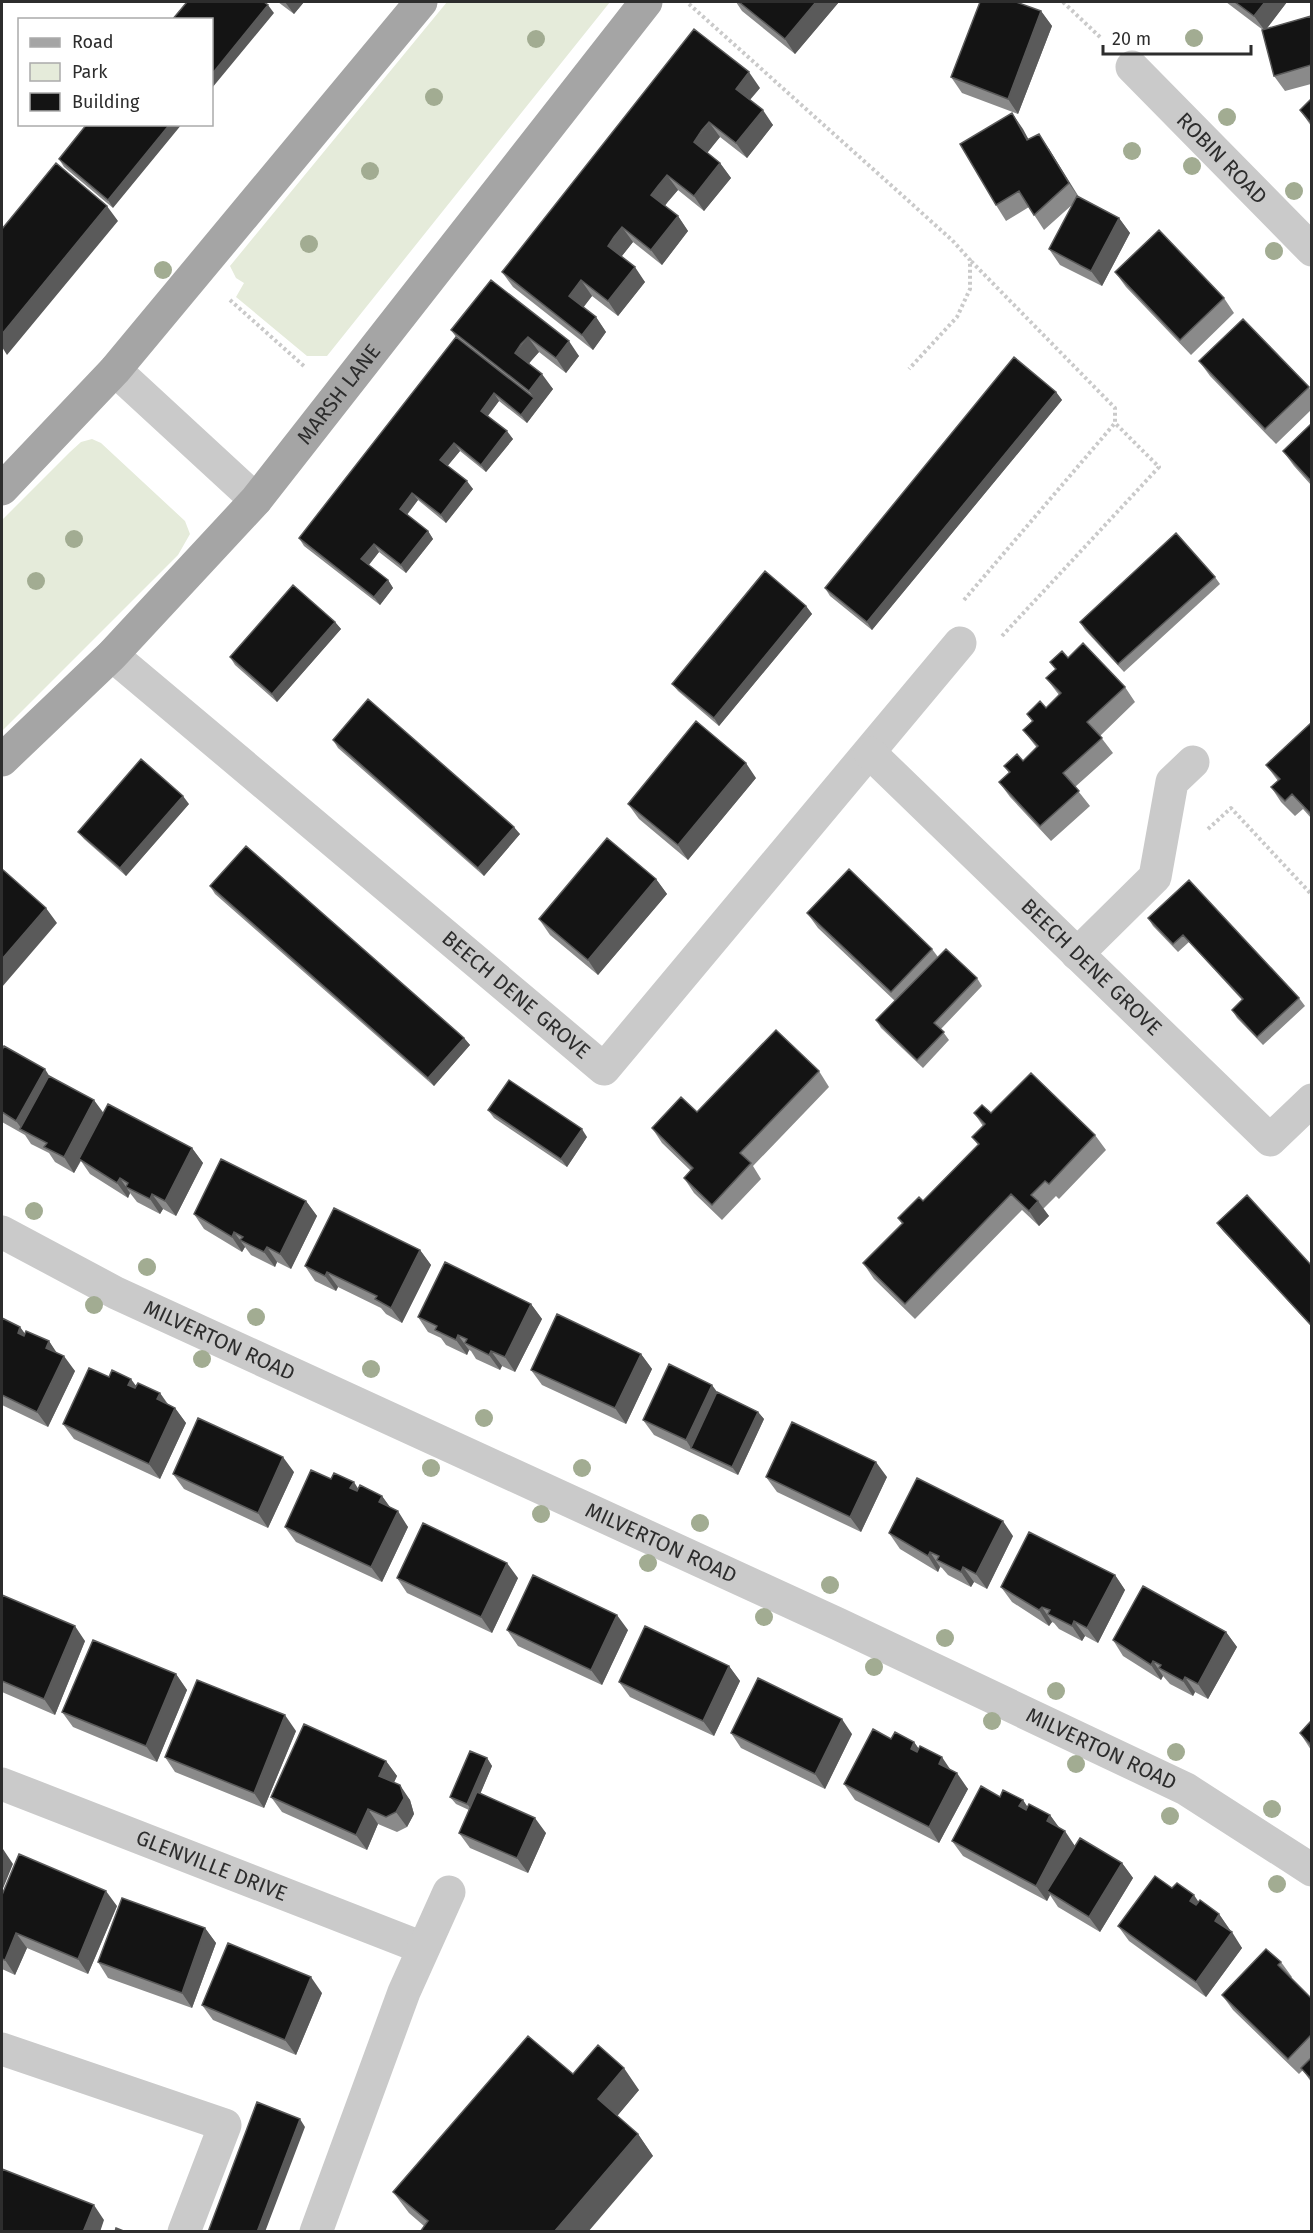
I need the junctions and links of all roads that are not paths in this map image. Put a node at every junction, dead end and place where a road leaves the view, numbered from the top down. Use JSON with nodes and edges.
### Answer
{"nodes":[{"id":1,"x":421,"y":2,"type":"edge"},
{"id":2,"x":646,"y":2,"type":"edge"},
{"id":3,"x":1132,"y":67,"type":"road end"},
{"id":4,"x":1311,"y":250,"type":"edge"},
{"id":5,"x":115,"y":370,"type":"junction"},
{"id":6,"x":2,"y":489,"type":"edge"},
{"id":7,"x":256,"y":500,"type":"junction"},
{"id":8,"x":960,"y":643,"type":"road end"},
{"id":9,"x":112,"y":655,"type":"junction"},
{"id":10,"x":870,"y":753,"type":"junction"},
{"id":11,"x":2,"y":760,"type":"edge"},
{"id":12,"x":1193,"y":762,"type":"dead end"},
{"id":13,"x":1077,"y":954,"type":"junction"},
{"id":14,"x":1311,"y":1100,"type":"edge"},
{"id":15,"x":2,"y":1232,"type":"edge"},
{"id":16,"x":2,"y":1784,"type":"edge"},
{"id":17,"x":1311,"y":1870,"type":"edge"},
{"id":18,"x":449,"y":1892,"type":"dead end"},
{"id":19,"x":423,"y":1948,"type":"junction"},
{"id":20,"x":2,"y":2049,"type":"edge"},
{"id":21,"x":184,"y":2232,"type":"edge"},
{"id":22,"x":316,"y":2232,"type":"edge"}],
"edges":[{"from":1,"to":5,"type":"main road"},
{"from":2,"to":7,"type":"main road","name":"MARSH LANE"},
{"from":3,"to":4,"type":"street","name":"ROBIN ROAD"},
{"from":5,"to":6,"type":"main road"},
{"from":5,"to":7,"type":"street"},
{"from":7,"to":9,"type":"main road","name":"MARSH LANE"},
{"from":8,"to":10,"type":"street","name":"BEECH DENE GROVE"},
{"from":9,"to":10,"type":"street","name":"BEECH DENE GROVE"},
{"from":9,"to":11,"type":"main road","name":"MARSH LANE"},
{"from":10,"to":13,"type":"street","name":"BEECH DENE GROVE"},
{"from":12,"to":13,"type":"street"},
{"from":13,"to":14,"type":"street","name":"BEECH DENE GROVE"},
{"from":15,"to":17,"type":"street","name":"MILVERTON ROAD"},
{"from":16,"to":19,"type":"street","name":"GLENVILLE DRIVE"},
{"from":18,"to":19,"type":"street"},
{"from":19,"to":22,"type":"street"},
{"from":20,"to":21,"type":"street"}]}
